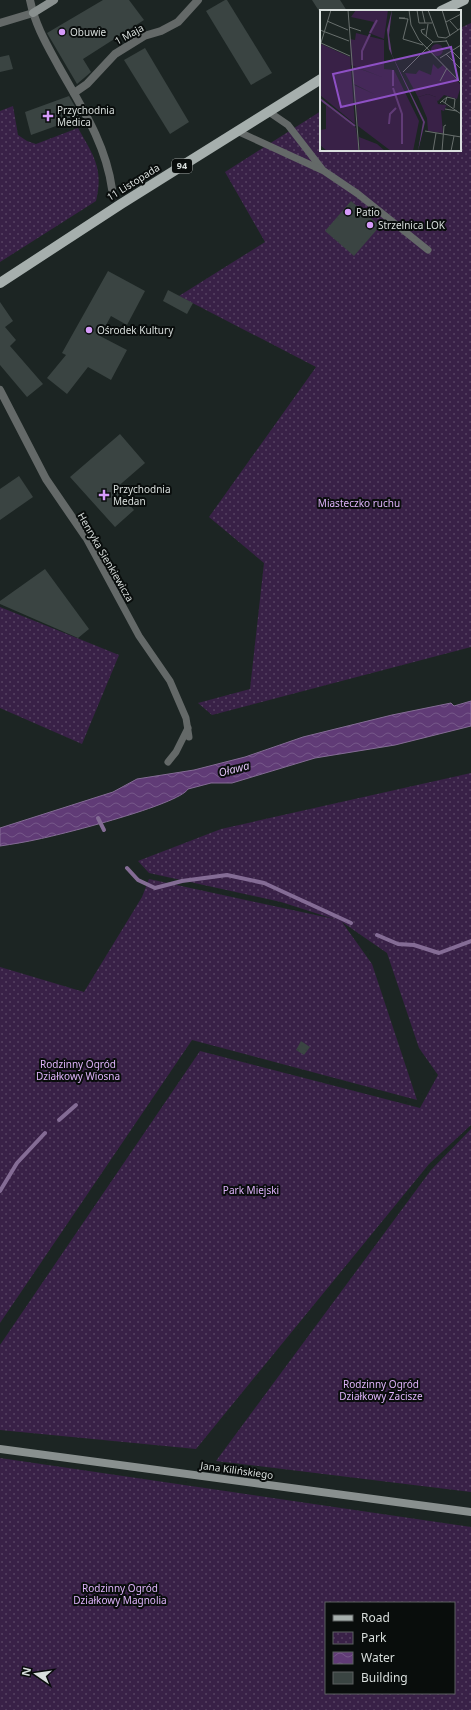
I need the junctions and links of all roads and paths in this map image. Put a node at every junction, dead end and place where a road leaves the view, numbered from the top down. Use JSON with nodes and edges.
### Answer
{"nodes":[{"id":1,"x":30,"y":0,"type":"edge"},
{"id":2,"x":54,"y":0,"type":"edge"},
{"id":3,"x":198,"y":0,"type":"edge"},
{"id":4,"x":464,"y":0,"type":"edge"},
{"id":5,"x":443,"y":10,"type":"edge"},
{"id":6,"x":33,"y":13,"type":"junction"},
{"id":7,"x":0,"y":23,"type":"edge"},
{"id":8,"x":320,"y":80,"type":"edge"},
{"id":9,"x":74,"y":93,"type":"junction"},
{"id":10,"x":269,"y":112,"type":"junction"},
{"id":11,"x":237,"y":131,"type":"junction"},
{"id":12,"x":324,"y":171,"type":"junction"},
{"id":13,"x":112,"y":189,"type":"dead end"},
{"id":14,"x":428,"y":250,"type":"dead end"},
{"id":15,"x":0,"y":283,"type":"edge"},
{"id":16,"x":0,"y":390,"type":"edge"},
{"id":17,"x":85,"y":536,"type":"joint"},
{"id":18,"x":188,"y":728,"type":"junction"},
{"id":19,"x":189,"y":736,"type":"dead end"},
{"id":20,"x":168,"y":762,"type":"dead end"},
{"id":21,"x":0,"y":1449,"type":"edge"},
{"id":22,"x":471,"y":1512,"type":"edge"}],
"edges":[{"from":1,"to":6,"type":"street","name":"11 Listopada"},
{"from":2,"to":6,"type":"street"},
{"from":3,"to":9,"type":"street","name":"1 Maja"},
{"from":4,"to":5,"type":"main road"},
{"from":6,"to":7,"type":"street"},
{"from":6,"to":9,"type":"street","name":"11 Listopada"},
{"from":8,"to":10,"type":"main road","name":"11 Listopada","number":"94"},
{"from":9,"to":13,"type":"street","name":"11 Listopada"},
{"from":10,"to":11,"type":"main road","name":"11 Listopada","number":"94"},
{"from":10,"to":12,"type":"lane"},
{"from":11,"to":12,"type":"lane"},
{"from":11,"to":15,"type":"main road","name":"11 Listopada","number":"94"},
{"from":12,"to":14,"type":"lane"},
{"from":16,"to":17,"type":"street","name":"Henryka Sienkiewicza"},
{"from":17,"to":18,"type":"lane","name":"Henryka Sienkiewicza"},
{"from":18,"to":19,"type":"lane","name":"Henryka Sienkiewicza"},
{"from":18,"to":20,"type":"lane"},
{"from":21,"to":22,"type":"street","name":"Jana Kilińskiego"}]}
